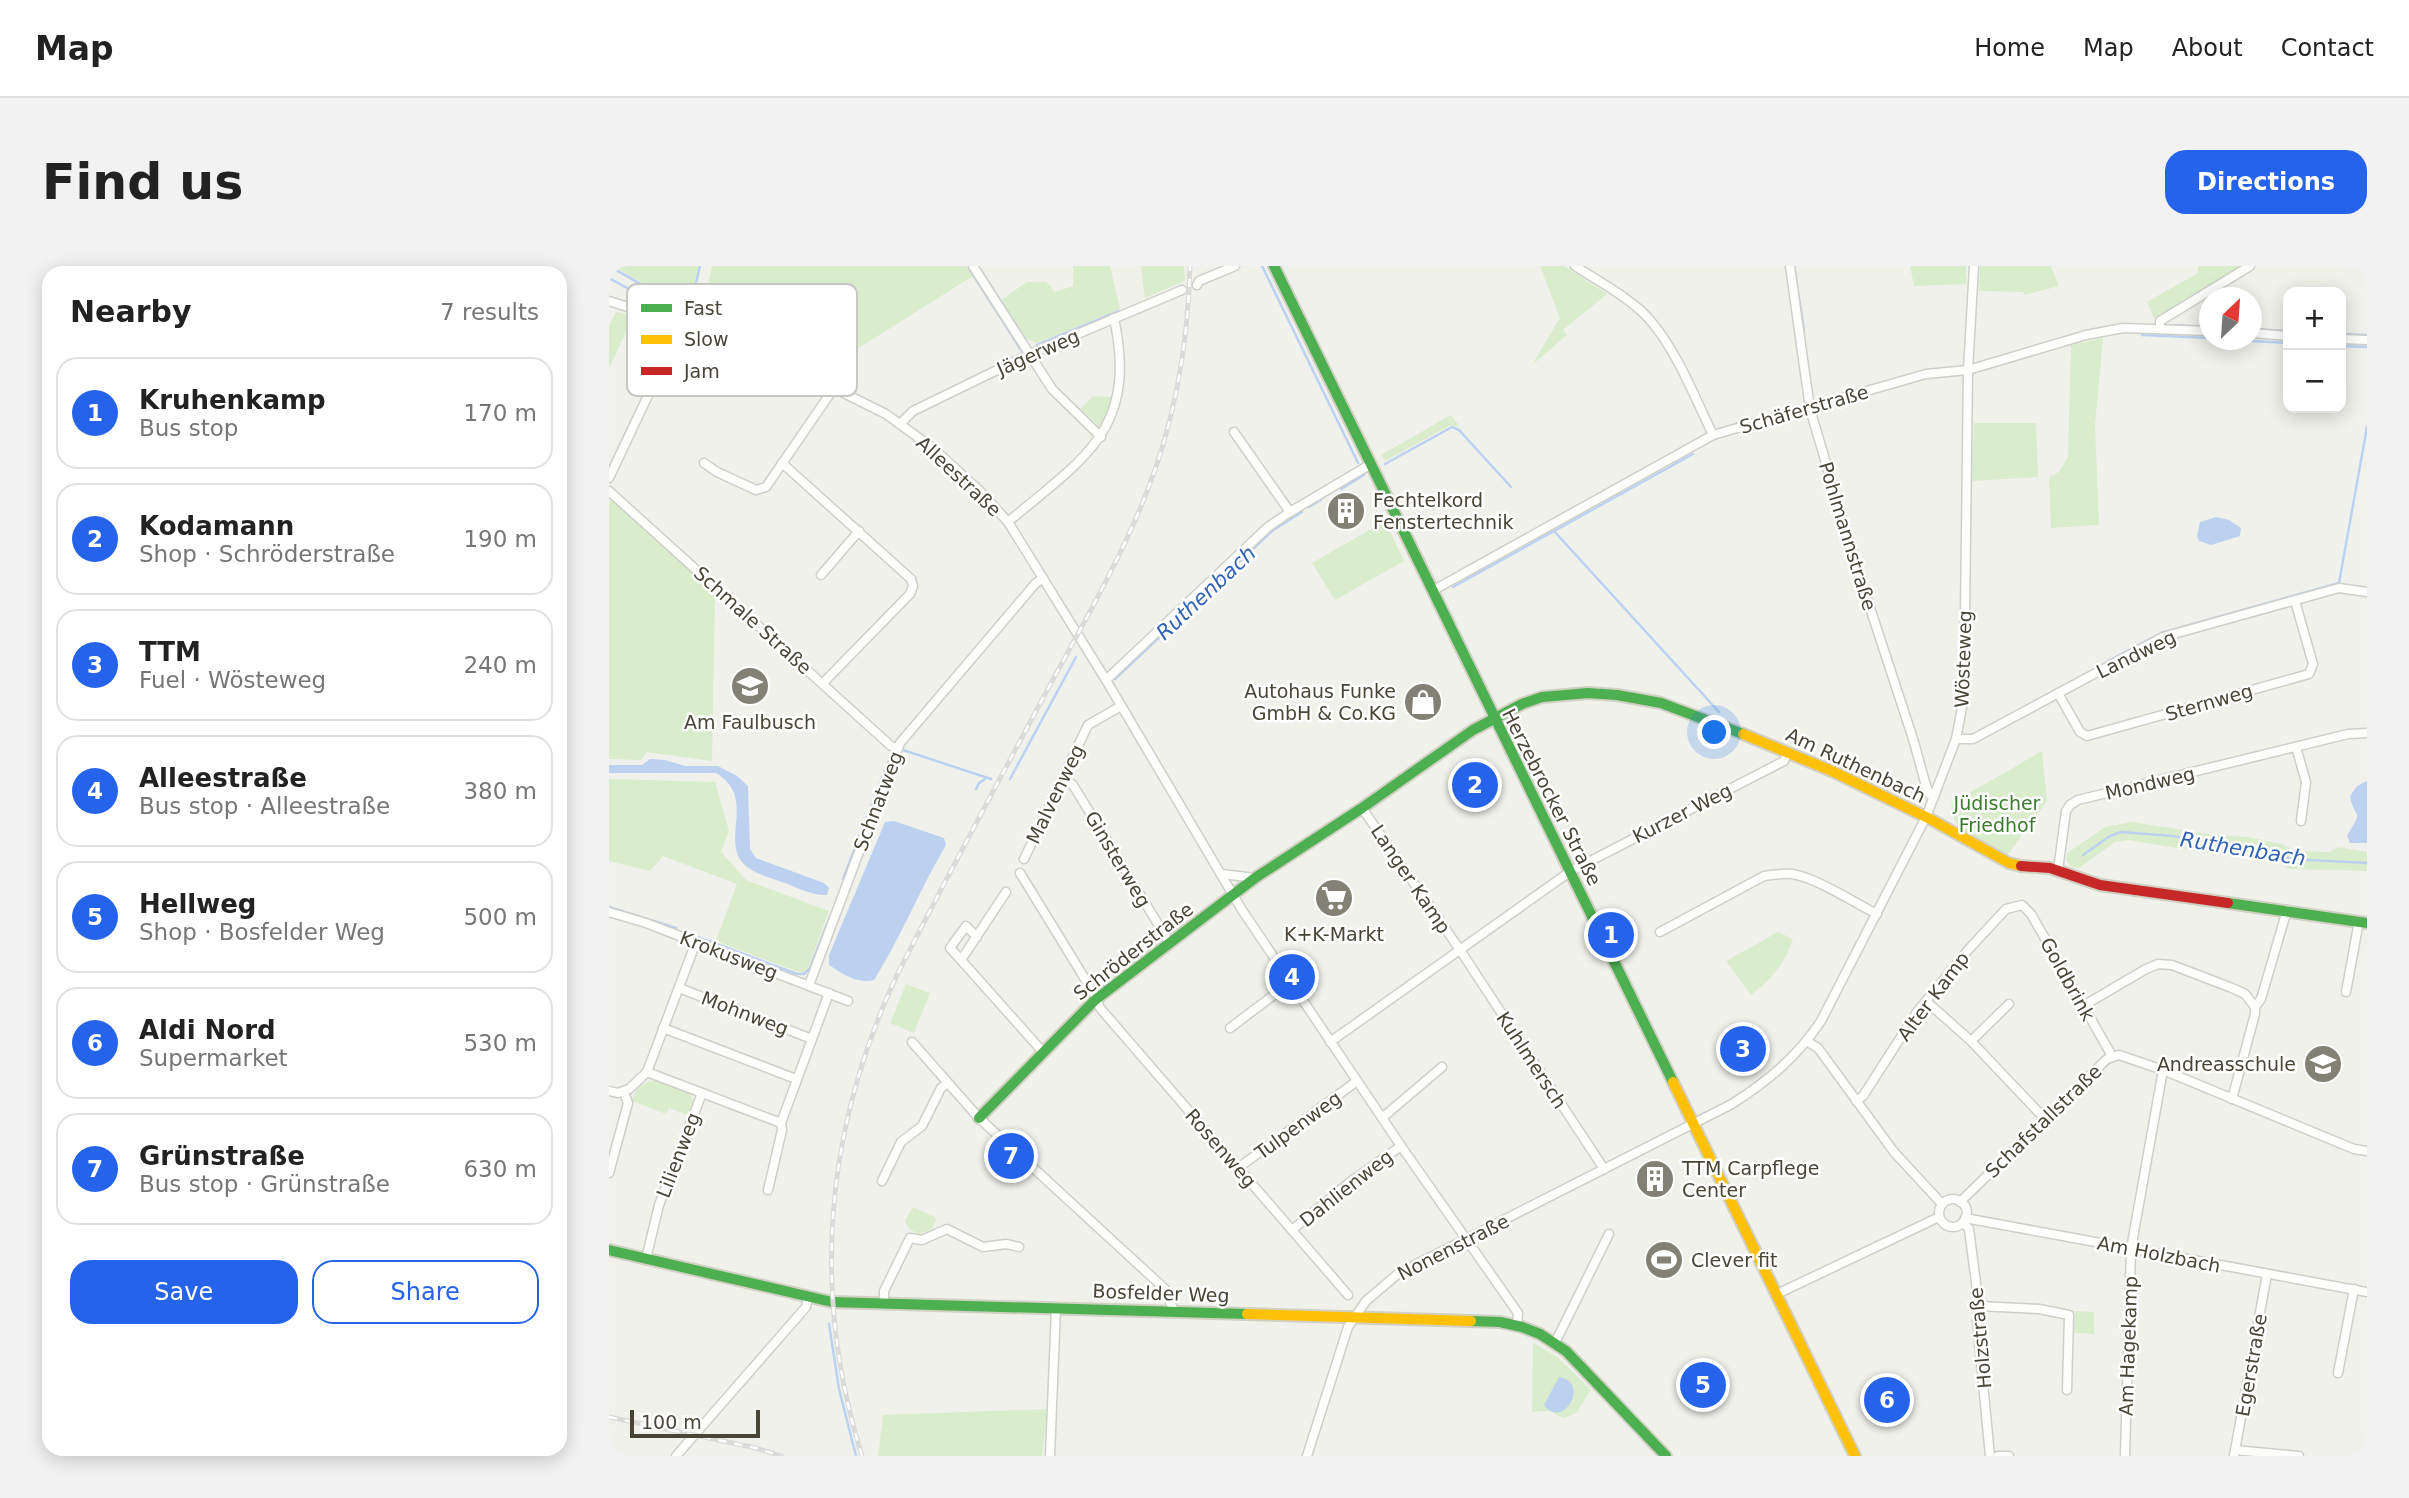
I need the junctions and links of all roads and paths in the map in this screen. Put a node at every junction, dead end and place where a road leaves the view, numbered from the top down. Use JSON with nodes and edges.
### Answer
{"nodes":[{"id":1,"x":973,"y":266,"type":"edge"},
{"id":2,"x":1235,"y":266,"type":"edge"},
{"id":3,"x":1274,"y":266,"type":"edge"},
{"id":4,"x":1575,"y":266,"type":"edge"},
{"id":5,"x":1790,"y":266,"type":"edge"},
{"id":6,"x":1974,"y":266,"type":"edge"},
{"id":7,"x":2251,"y":266,"type":"edge"},
{"id":8,"x":1197,"y":285,"type":"dead end"},
{"id":9,"x":1182,"y":290,"type":"dead end"},
{"id":10,"x":609,"y":301,"type":"edge"},
{"id":11,"x":627,"y":307,"type":"edge"},
{"id":12,"x":1114,"y":318,"type":"junction"},
{"id":13,"x":2159,"y":328,"type":"junction"},
{"id":14,"x":2199,"y":330,"type":"edge"},
{"id":15,"x":2262,"y":334,"type":"edge"},
{"id":16,"x":2283,"y":335,"type":"edge"},
{"id":17,"x":2346,"y":339,"type":"edge"},
{"id":18,"x":2367,"y":340,"type":"edge"},
{"id":19,"x":1030,"y":354,"type":"junction"},
{"id":20,"x":1968,"y":370,"type":"junction"},
{"id":21,"x":648,"y":396,"type":"edge"},
{"id":22,"x":828,"y":396,"type":"edge"},
{"id":23,"x":850,"y":396,"type":"edge"},
{"id":24,"x":1810,"y":408,"type":"junction"},
{"id":25,"x":900,"y":424,"type":"junction"},
{"id":26,"x":1234,"y":432,"type":"dead end"},
{"id":27,"x":1713,"y":435,"type":"junction"},
{"id":28,"x":1101,"y":437,"type":"junction"},
{"id":29,"x":704,"y":463,"type":"dead end"},
{"id":30,"x":782,"y":463,"type":"junction"},
{"id":31,"x":1371,"y":464,"type":"junction"},
{"id":32,"x":609,"y":478,"type":"edge"},
{"id":33,"x":609,"y":491,"type":"edge"},
{"id":34,"x":1290,"y":512,"type":"junction"},
{"id":35,"x":1008,"y":522,"type":"junction"},
{"id":36,"x":859,"y":531,"type":"junction"},
{"id":37,"x":821,"y":575,"type":"dead end"},
{"id":38,"x":1043,"y":578,"type":"junction"},
{"id":39,"x":1432,"y":590,"type":"junction"},
{"id":40,"x":2367,"y":592,"type":"edge"},
{"id":41,"x":2295,"y":601,"type":"junction"},
{"id":42,"x":1105,"y":680,"type":"junction"},
{"id":43,"x":823,"y":683,"type":"junction"},
{"id":44,"x":2058,"y":693,"type":"junction"},
{"id":45,"x":1121,"y":706,"type":"junction"},
{"id":46,"x":1493,"y":719,"type":"junction"},
{"id":47,"x":2367,"y":733,"type":"edge"},
{"id":48,"x":1956,"y":739,"type":"junction"},
{"id":49,"x":2296,"y":747,"type":"junction"},
{"id":50,"x":898,"y":748,"type":"junction"},
{"id":51,"x":1788,"y":752,"type":"junction"},
{"id":52,"x":1063,"y":779,"type":"junction"},
{"id":53,"x":1934,"y":797,"type":"junction"},
{"id":54,"x":1362,"y":808,"type":"junction"},
{"id":55,"x":1926,"y":817,"type":"junction"},
{"id":56,"x":2301,"y":821,"type":"dead end"},
{"id":57,"x":1024,"y":859,"type":"dead end"},
{"id":58,"x":2058,"y":870,"type":"junction"},
{"id":59,"x":1571,"y":871,"type":"junction"},
{"id":60,"x":1020,"y":873,"type":"dead end"},
{"id":61,"x":1222,"y":874,"type":"junction"},
{"id":62,"x":1255,"y":878,"type":"junction"},
{"id":63,"x":1006,"y":892,"type":"dead end"},
{"id":64,"x":1234,"y":896,"type":"junction"},
{"id":65,"x":2022,"y":905,"type":"joint"},
{"id":66,"x":2287,"y":910,"type":"junction"},
{"id":67,"x":609,"y":912,"type":"edge"},
{"id":68,"x":1877,"y":914,"type":"junction"},
{"id":69,"x":2363,"y":922,"type":"edge"},
{"id":70,"x":1660,"y":932,"type":"dead end"},
{"id":71,"x":977,"y":937,"type":"junction"},
{"id":72,"x":697,"y":942,"type":"junction"},
{"id":73,"x":1169,"y":943,"type":"junction"},
{"id":74,"x":1460,"y":950,"type":"junction"},
{"id":75,"x":961,"y":960,"type":"junction"},
{"id":76,"x":1291,"y":982,"type":"junction"},
{"id":77,"x":809,"y":985,"type":"junction"},
{"id":78,"x":679,"y":988,"type":"junction"},
{"id":79,"x":2346,"y":992,"type":"dead end"},
{"id":80,"x":829,"y":993,"type":"junction"},
{"id":81,"x":1095,"y":1000,"type":"junction"},
{"id":82,"x":848,"y":1001,"type":"dead end"},
{"id":83,"x":1926,"y":1001,"type":"junction"},
{"id":84,"x":2009,"y":1004,"type":"dead end"},
{"id":85,"x":2083,"y":1006,"type":"junction"},
{"id":86,"x":2255,"y":1007,"type":"junction"},
{"id":87,"x":663,"y":1028,"type":"junction"},
{"id":88,"x":1230,"y":1028,"type":"dead end"},
{"id":89,"x":812,"y":1039,"type":"junction"},
{"id":90,"x":1971,"y":1041,"type":"junction"},
{"id":91,"x":912,"y":1042,"type":"dead end"},
{"id":92,"x":1330,"y":1042,"type":"junction"},
{"id":93,"x":1808,"y":1042,"type":"junction"},
{"id":94,"x":1043,"y":1052,"type":"junction"},
{"id":95,"x":2112,"y":1056,"type":"junction"},
{"id":96,"x":1441,"y":1067,"type":"dead end"},
{"id":97,"x":2163,"y":1070,"type":"junction"},
{"id":98,"x":647,"y":1072,"type":"junction"},
{"id":99,"x":796,"y":1079,"type":"junction"},
{"id":100,"x":1357,"y":1082,"type":"junction"},
{"id":101,"x":946,"y":1084,"type":"junction"},
{"id":102,"x":609,"y":1091,"type":"edge"},
{"id":103,"x":624,"y":1092,"type":"junction"},
{"id":104,"x":702,"y":1093,"type":"junction"},
{"id":105,"x":2232,"y":1099,"type":"junction"},
{"id":106,"x":1856,"y":1101,"type":"junction"},
{"id":107,"x":979,"y":1118,"type":"junction"},
{"id":108,"x":1382,"y":1118,"type":"junction"},
{"id":109,"x":2045,"y":1119,"type":"junction"},
{"id":110,"x":781,"y":1123,"type":"junction"},
{"id":111,"x":1693,"y":1124,"type":"junction"},
{"id":112,"x":1401,"y":1146,"type":"junction"},
{"id":113,"x":2367,"y":1151,"type":"edge"},
{"id":114,"x":1238,"y":1168,"type":"junction"},
{"id":115,"x":1604,"y":1169,"type":"junction"},
{"id":116,"x":609,"y":1173,"type":"edge"},
{"id":117,"x":882,"y":1181,"type":"dead end"},
{"id":118,"x":768,"y":1190,"type":"dead end"},
{"id":119,"x":1961,"y":1202,"type":"junction"},
{"id":120,"x":1942,"y":1204,"type":"junction"},
{"id":121,"x":1939,"y":1217,"type":"junction"},
{"id":122,"x":1964,"y":1220,"type":"junction"},
{"id":123,"x":1292,"y":1230,"type":"junction"},
{"id":124,"x":1609,"y":1234,"type":"dead end"},
{"id":125,"x":1467,"y":1239,"type":"junction"},
{"id":126,"x":1019,"y":1247,"type":"dead end"},
{"id":127,"x":2131,"y":1249,"type":"junction"},
{"id":128,"x":609,"y":1250,"type":"edge"},
{"id":129,"x":646,"y":1259,"type":"junction"},
{"id":130,"x":2267,"y":1274,"type":"junction"},
{"id":131,"x":2354,"y":1289,"type":"junction"},
{"id":132,"x":2367,"y":1292,"type":"edge"},
{"id":133,"x":1777,"y":1294,"type":"junction"},
{"id":134,"x":1348,"y":1296,"type":"dead end"},
{"id":135,"x":808,"y":1298,"type":"junction"},
{"id":136,"x":884,"y":1303,"type":"junction"},
{"id":137,"x":1979,"y":1306,"type":"junction"},
{"id":138,"x":1056,"y":1308,"type":"junction"},
{"id":139,"x":1174,"y":1311,"type":"junction"},
{"id":140,"x":1356,"y":1317,"type":"junction"},
{"id":141,"x":1517,"y":1326,"type":"junction"},
{"id":142,"x":1555,"y":1343,"type":"junction"},
{"id":143,"x":2338,"y":1373,"type":"dead end"},
{"id":144,"x":2067,"y":1390,"type":"dead end"},
{"id":145,"x":2235,"y":1453,"type":"edge"},
{"id":146,"x":676,"y":1456,"type":"edge"},
{"id":147,"x":1051,"y":1456,"type":"edge"},
{"id":148,"x":1307,"y":1456,"type":"edge"},
{"id":149,"x":1666,"y":1456,"type":"edge"},
{"id":150,"x":1855,"y":1456,"type":"edge"},
{"id":151,"x":1990,"y":1456,"type":"edge"},
{"id":152,"x":1998,"y":1456,"type":"edge"},
{"id":153,"x":2009,"y":1456,"type":"edge"},
{"id":154,"x":2125,"y":1456,"type":"edge"},
{"id":155,"x":2299,"y":1456,"type":"edge"}],
"edges":[{"from":1,"to":19,"type":"street"},
{"from":2,"to":8,"type":"street"},
{"from":3,"to":31,"type":"street","name":"Herzebrocker Straße"},
{"from":4,"to":27,"type":"street"},
{"from":5,"to":24,"type":"street","name":"Pohlmannstraße"},
{"from":6,"to":20,"type":"street","name":"Wösteweg"},
{"from":7,"to":13,"type":"street"},
{"from":9,"to":12,"type":"street","name":"Jägerweg"},
{"from":10,"to":11,"type":"street","name":"Alleestraße"},
{"from":12,"to":19,"type":"street","name":"Jägerweg"},
{"from":12,"to":28,"type":"street"},
{"from":13,"to":14,"type":"street","name":"Schäferstraße"},
{"from":13,"to":20,"type":"street","name":"Schäferstraße"},
{"from":15,"to":16,"type":"street"},
{"from":17,"to":18,"type":"street"},
{"from":19,"to":25,"type":"street","name":"Jägerweg"},
{"from":19,"to":28,"type":"street"},
{"from":20,"to":24,"type":"street","name":"Schäferstraße"},
{"from":20,"to":48,"type":"street","name":"Wösteweg"},
{"from":21,"to":32,"type":"street"},
{"from":22,"to":30,"type":"street"},
{"from":23,"to":25,"type":"street","name":"Alleestraße"},
{"from":24,"to":27,"type":"street","name":"Schäferstraße"},
{"from":24,"to":53,"type":"street","name":"Pohlmannstraße"},
{"from":25,"to":35,"type":"street","name":"Alleestraße"},
{"from":26,"to":34,"type":"street"},
{"from":27,"to":39,"type":"street","name":"Schäferstraße"},
{"from":28,"to":35,"type":"street"},
{"from":29,"to":30,"type":"street"},
{"from":30,"to":36,"type":"street"},
{"from":31,"to":34,"type":"street"},
{"from":31,"to":39,"type":"street","name":"Herzebrocker Straße"},
{"from":33,"to":43,"type":"street","name":"Schmale Straße"},
{"from":34,"to":42,"type":"street"},
{"from":35,"to":38,"type":"street","name":"Alleestraße"},
{"from":36,"to":37,"type":"street"},
{"from":36,"to":43,"type":"street"},
{"from":38,"to":42,"type":"street","name":"Alleestraße"},
{"from":38,"to":50,"type":"street","name":"Schnatweg"},
{"from":39,"to":46,"type":"street","name":"Herzebrocker Straße"},
{"from":40,"to":41,"type":"street","name":"Landweg"},
{"from":41,"to":44,"type":"street","name":"Landweg"},
{"from":41,"to":44,"type":"street","name":"Sternweg"},
{"from":42,"to":45,"type":"street","name":"Alleestraße"},
{"from":43,"to":50,"type":"street","name":"Schmale Straße"},
{"from":44,"to":48,"type":"street","name":"Landweg"},
{"from":45,"to":52,"type":"street","name":"Malvenweg"},
{"from":45,"to":61,"type":"street","name":"Alleestraße"},
{"from":46,"to":51,"type":"street","name":"Am Ruthenbach"},
{"from":46,"to":54,"type":"street","name":"Schröderstraße"},
{"from":46,"to":59,"type":"street","name":"Herzebrocker Straße"},
{"from":47,"to":49,"type":"street","name":"Mondweg"},
{"from":48,"to":53,"type":"street","name":"Wösteweg"},
{"from":49,"to":56,"type":"street"},
{"from":49,"to":58,"type":"street","name":"Mondweg"},
{"from":50,"to":77,"type":"street","name":"Schnatweg"},
{"from":51,"to":55,"type":"street","name":"Am Ruthenbach"},
{"from":51,"to":59,"type":"street","name":"Kurzer Weg"},
{"from":52,"to":57,"type":"street","name":"Malvenweg"},
{"from":52,"to":73,"type":"street","name":"Ginsterweg"},
{"from":53,"to":55,"type":"street","name":"Wösteweg"},
{"from":54,"to":62,"type":"street","name":"Schröderstraße"},
{"from":54,"to":74,"type":"street","name":"Langer Kamp"},
{"from":55,"to":58,"type":"street","name":"Am Ruthenbach"},
{"from":55,"to":68,"type":"street","name":"Wösteweg"},
{"from":58,"to":66,"type":"street","name":"Am Ruthenbach"},
{"from":59,"to":74,"type":"street","name":"Kurzer Weg"},
{"from":59,"to":111,"type":"street","name":"Herzebrocker Straße"},
{"from":60,"to":81,"type":"street","name":"Rosenweg"},
{"from":61,"to":62,"type":"street"},
{"from":61,"to":64,"type":"street","name":"Alleestraße"},
{"from":62,"to":64,"type":"street","name":"Schröderstraße"},
{"from":63,"to":71,"type":"street"},
{"from":64,"to":73,"type":"street","name":"Schröderstraße"},
{"from":64,"to":76,"type":"street","name":"Alleestraße"},
{"from":65,"to":83,"type":"street","name":"Alter Kamp"},
{"from":65,"to":85,"type":"street","name":"Goldbrink"},
{"from":66,"to":69,"type":"street","name":"Am Ruthenbach"},
{"from":66,"to":86,"type":"street"},
{"from":67,"to":72,"type":"street","name":"Krokusweg"},
{"from":68,"to":70,"type":"street"},
{"from":68,"to":93,"type":"street","name":"Wösteweg"},
{"from":69,"to":79,"type":"street"},
{"from":71,"to":75,"type":"street"},
{"from":71,"to":75,"type":"street"},
{"from":72,"to":77,"type":"street","name":"Krokusweg"},
{"from":72,"to":78,"type":"street"},
{"from":73,"to":81,"type":"street","name":"Schröderstraße"},
{"from":74,"to":92,"type":"street","name":"Kurzer Weg"},
{"from":74,"to":115,"type":"street","name":"Kuhlmersch"},
{"from":75,"to":94,"type":"street"},
{"from":76,"to":88,"type":"street"},
{"from":76,"to":92,"type":"street","name":"Alleestraße"},
{"from":77,"to":80,"type":"street","name":"Krokusweg"},
{"from":78,"to":87,"type":"street"},
{"from":78,"to":89,"type":"street","name":"Mohnweg"},
{"from":80,"to":82,"type":"street","name":"Krokusweg"},
{"from":80,"to":89,"type":"street"},
{"from":81,"to":94,"type":"street","name":"Schröderstraße"},
{"from":81,"to":114,"type":"street","name":"Rosenweg"},
{"from":83,"to":90,"type":"street"},
{"from":83,"to":106,"type":"street","name":"Alter Kamp"},
{"from":84,"to":90,"type":"street"},
{"from":85,"to":86,"type":"street"},
{"from":85,"to":95,"type":"street","name":"Goldbrink"},
{"from":86,"to":105,"type":"street"},
{"from":87,"to":98,"type":"street"},
{"from":87,"to":99,"type":"street"},
{"from":89,"to":99,"type":"street"},
{"from":90,"to":109,"type":"street"},
{"from":91,"to":101,"type":"street"},
{"from":92,"to":100,"type":"street","name":"Alleestraße"},
{"from":93,"to":106,"type":"street"},
{"from":93,"to":111,"type":"street","name":"Wösteweg"},
{"from":94,"to":107,"type":"street","name":"Schröderstraße"},
{"from":95,"to":97,"type":"street","name":"Schafstallstraße"},
{"from":95,"to":109,"type":"street","name":"Schafstallstraße"},
{"from":96,"to":108,"type":"street"},
{"from":97,"to":105,"type":"street","name":"Schafstallstraße"},
{"from":97,"to":127,"type":"street","name":"Am Hagekamp"},
{"from":98,"to":103,"type":"street"},
{"from":98,"to":104,"type":"street"},
{"from":99,"to":110,"type":"street"},
{"from":100,"to":108,"type":"street","name":"Alleestraße"},
{"from":100,"to":114,"type":"street","name":"Tulpenweg"},
{"from":101,"to":107,"type":"street"},
{"from":101,"to":117,"type":"street"},
{"from":102,"to":103,"type":"street"},
{"from":103,"to":116,"type":"street"},
{"from":104,"to":110,"type":"street","name":"Lilienweg"},
{"from":104,"to":129,"type":"street","name":"Lilienweg"},
{"from":105,"to":113,"type":"street","name":"Schafstallstraße"},
{"from":106,"to":120,"type":"street"},
{"from":107,"to":139,"type":"street"},
{"from":108,"to":112,"type":"street","name":"Alleestraße"},
{"from":109,"to":119,"type":"street","name":"Schafstallstraße"},
{"from":110,"to":118,"type":"street"},
{"from":111,"to":115,"type":"street","name":"Nonenstraße"},
{"from":111,"to":133,"type":"street","name":"Herzebrocker Straße"},
{"from":112,"to":123,"type":"street","name":"Dahlienweg"},
{"from":112,"to":125,"type":"street","name":"Alleestraße"},
{"from":114,"to":123,"type":"street","name":"Rosenweg"},
{"from":115,"to":125,"type":"street","name":"Nonenstraße"},
{"from":119,"to":120,"type":"street"},
{"from":119,"to":122,"type":"street"},
{"from":120,"to":121,"type":"street"},
{"from":121,"to":122,"type":"street"},
{"from":121,"to":133,"type":"street"},
{"from":122,"to":127,"type":"street","name":"Am Holzbach"},
{"from":122,"to":137,"type":"street","name":"Holzstraße"},
{"from":123,"to":134,"type":"street","name":"Rosenweg"},
{"from":124,"to":142,"type":"street"},
{"from":125,"to":140,"type":"street","name":"Nonenstraße"},
{"from":125,"to":141,"type":"street","name":"Alleestraße"},
{"from":126,"to":136,"type":"street"},
{"from":127,"to":130,"type":"street","name":"Am Holzbach"},
{"from":127,"to":154,"type":"street","name":"Am Hagekamp"},
{"from":128,"to":129,"type":"street","name":"Bosfelder Weg"},
{"from":129,"to":135,"type":"street","name":"Bosfelder Weg"},
{"from":130,"to":131,"type":"street","name":"Am Holzbach"},
{"from":130,"to":145,"type":"street","name":"Egerstraße"},
{"from":131,"to":132,"type":"street","name":"Am Holzbach"},
{"from":131,"to":143,"type":"street"},
{"from":133,"to":150,"type":"street","name":"Herzebrocker Straße"},
{"from":135,"to":136,"type":"street","name":"Bosfelder Weg"},
{"from":135,"to":146,"type":"street"},
{"from":136,"to":138,"type":"street","name":"Bosfelder Weg"},
{"from":137,"to":144,"type":"street"},
{"from":137,"to":151,"type":"street","name":"Holzstraße"},
{"from":138,"to":139,"type":"street","name":"Bosfelder Weg"},
{"from":138,"to":147,"type":"street"},
{"from":139,"to":140,"type":"street","name":"Bosfelder Weg"},
{"from":140,"to":141,"type":"street","name":"Bosfelder Weg"},
{"from":140,"to":148,"type":"street","name":"Nonenstraße"},
{"from":141,"to":142,"type":"street","name":"Bosfelder Weg"},
{"from":142,"to":149,"type":"street","name":"Bosfelder Weg"},
{"from":145,"to":155,"type":"street"},
{"from":152,"to":153,"type":"street"}]}
